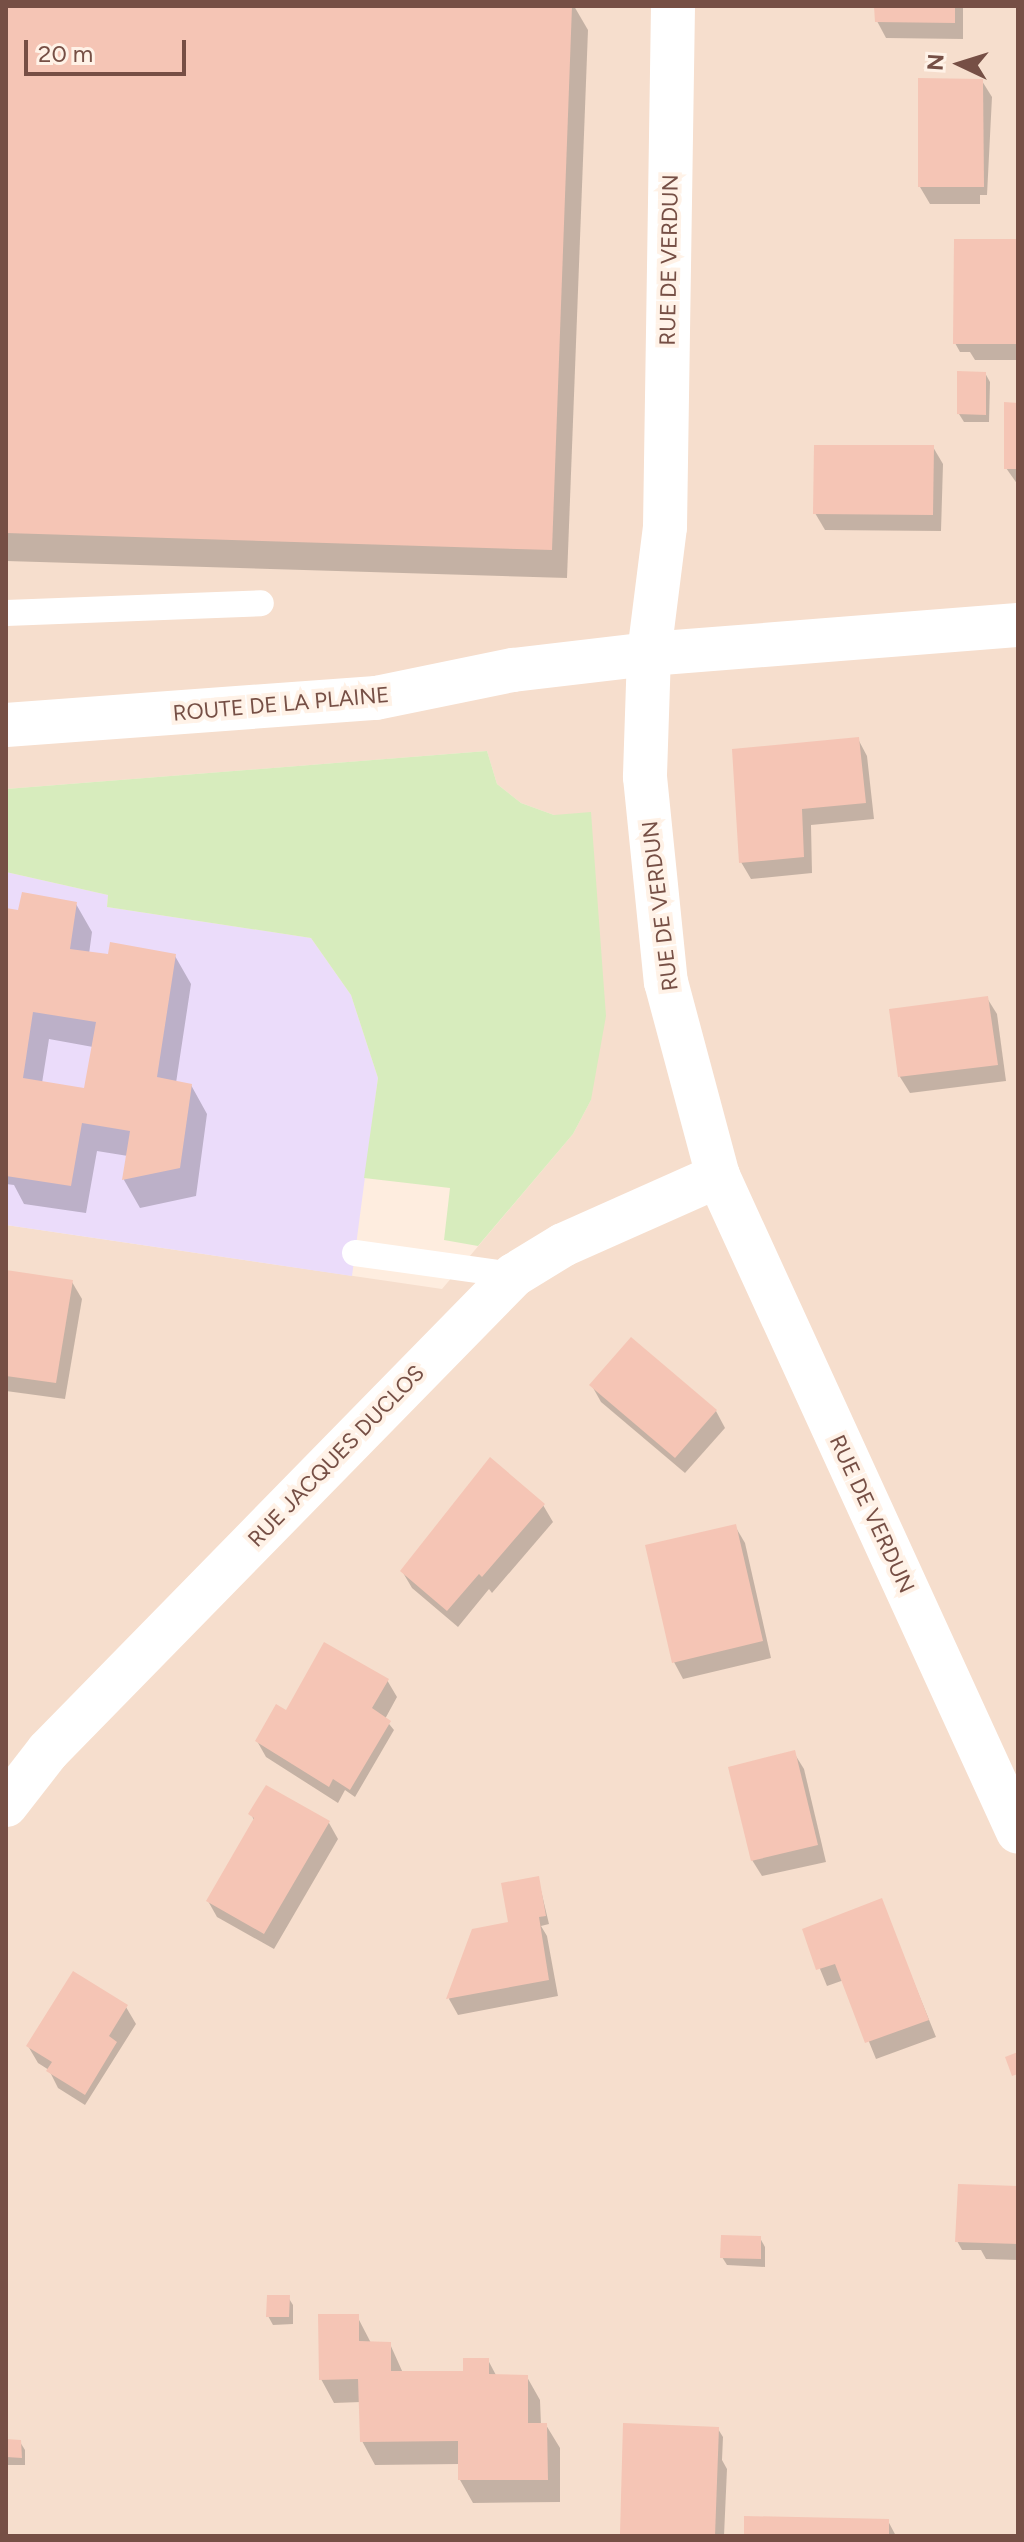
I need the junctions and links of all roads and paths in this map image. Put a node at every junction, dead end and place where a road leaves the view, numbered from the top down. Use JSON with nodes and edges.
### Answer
{"nodes":[{"id":1,"x":673,"y":6,"type":"edge"},
{"id":2,"x":261,"y":603,"type":"dead end"},
{"id":3,"x":6,"y":613,"type":"edge"},
{"id":4,"x":1018,"y":625,"type":"edge"},
{"id":5,"x":649,"y":654,"type":"junction"},
{"id":6,"x":6,"y":725,"type":"edge"},
{"id":7,"x":718,"y":1176,"type":"junction"},
{"id":8,"x":355,"y":1253,"type":"dead end"},
{"id":9,"x":514,"y":1275,"type":"junction"},
{"id":10,"x":6,"y":1805,"type":"edge"},
{"id":11,"x":1018,"y":1832,"type":"edge"}],
"edges":[{"from":1,"to":5,"type":"street","name":"RUE DE VERDUN"},
{"from":2,"to":3,"type":"lane"},
{"from":4,"to":5,"type":"street","name":"ROUTE DE LA PLAINE"},
{"from":5,"to":6,"type":"street","name":"ROUTE DE LA PLAINE"},
{"from":5,"to":7,"type":"street","name":"RUE DE VERDUN"},
{"from":7,"to":9,"type":"street","name":"RUE JACQUES DUCLOS"},
{"from":7,"to":11,"type":"street","name":"RUE DE VERDUN"},
{"from":8,"to":9,"type":"lane"},
{"from":9,"to":10,"type":"street","name":"RUE JACQUES DUCLOS"}]}
